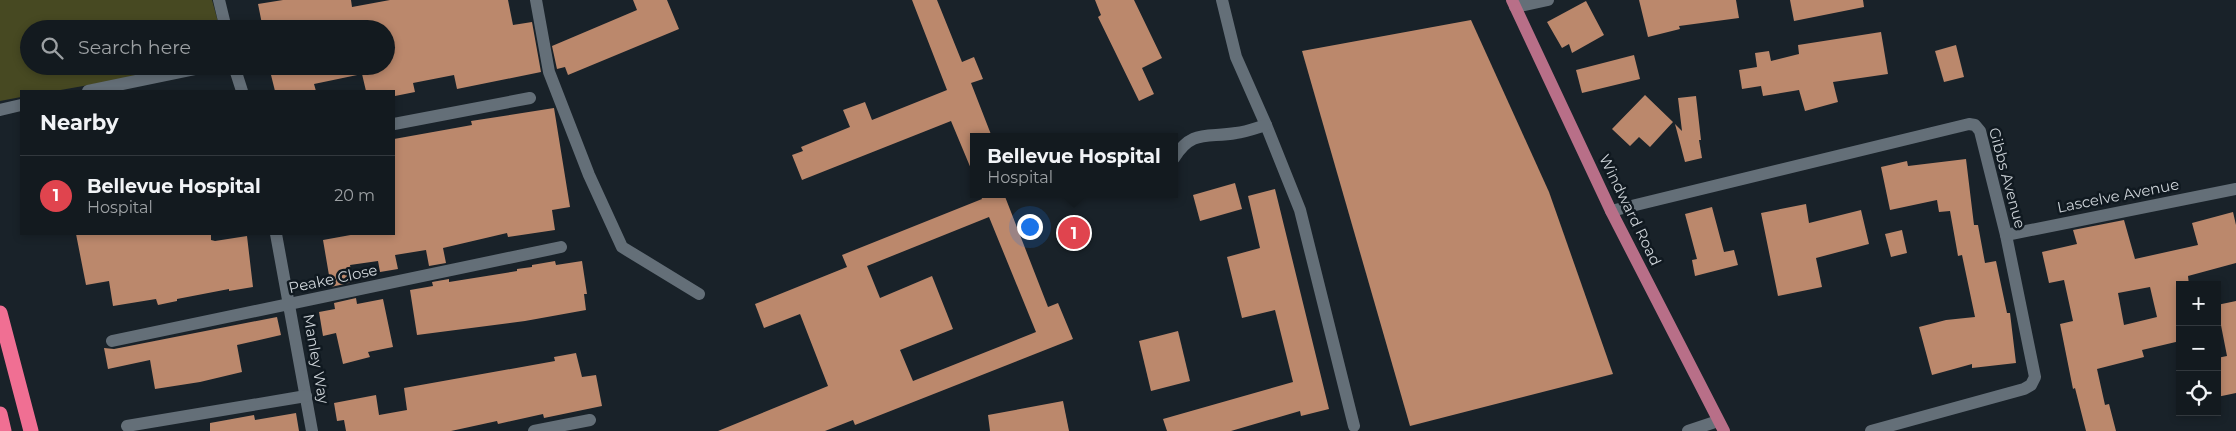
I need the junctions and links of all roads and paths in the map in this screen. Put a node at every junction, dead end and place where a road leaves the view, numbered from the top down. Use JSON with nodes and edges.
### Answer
{"nodes":[{"id":1,"x":219,"y":0,"type":"edge"},
{"id":2,"x":536,"y":0,"type":"edge"},
{"id":3,"x":1222,"y":0,"type":"edge"},
{"id":4,"x":1548,"y":0,"type":"edge"},
{"id":5,"x":1514,"y":4,"type":"edge"},
{"id":6,"x":224,"y":20,"type":"edge"},
{"id":7,"x":165,"y":75,"type":"edge"},
{"id":8,"x":237,"y":75,"type":"edge"},
{"id":9,"x":93,"y":90,"type":"edge"},
{"id":10,"x":242,"y":90,"type":"edge"},
{"id":11,"x":530,"y":98,"type":"dead end"},
{"id":12,"x":20,"y":105,"type":"edge"},
{"id":13,"x":0,"y":110,"type":"edge"},
{"id":14,"x":395,"y":124,"type":"edge"},
{"id":15,"x":1266,"y":125,"type":"junction"},
{"id":16,"x":1178,"y":152,"type":"edge"},
{"id":17,"x":2236,"y":189,"type":"edge"},
{"id":18,"x":1611,"y":211,"type":"junction"},
{"id":19,"x":276,"y":235,"type":"edge"},
{"id":20,"x":2006,"y":235,"type":"junction"},
{"id":21,"x":561,"y":247,"type":"dead end"},
{"id":22,"x":699,"y":294,"type":"dead end"},
{"id":23,"x":290,"y":305,"type":"junction"},
{"id":24,"x":0,"y":313,"type":"edge"},
{"id":25,"x":112,"y":341,"type":"dead end"},
{"id":26,"x":306,"y":396,"type":"junction"},
{"id":27,"x":0,"y":414,"type":"edge"},
{"id":28,"x":590,"y":420,"type":"dead end"},
{"id":29,"x":127,"y":426,"type":"dead end"},
{"id":30,"x":1354,"y":426,"type":"dead end"},
{"id":31,"x":1721,"y":426,"type":"edge"},
{"id":32,"x":4,"y":431,"type":"edge"},
{"id":33,"x":32,"y":431,"type":"edge"},
{"id":34,"x":312,"y":431,"type":"edge"},
{"id":35,"x":534,"y":431,"type":"edge"},
{"id":36,"x":1688,"y":431,"type":"edge"},
{"id":37,"x":1871,"y":431,"type":"edge"}],
"edges":[{"from":1,"to":6,"type":"street"},
{"from":2,"to":22,"type":"street"},
{"from":3,"to":15,"type":"street"},
{"from":4,"to":5,"type":"street"},
{"from":5,"to":18,"type":"main road","name":"Windward Road"},
{"from":7,"to":9,"type":"street"},
{"from":8,"to":10,"type":"street"},
{"from":11,"to":14,"type":"street"},
{"from":12,"to":13,"type":"street"},
{"from":15,"to":16,"type":"street"},
{"from":15,"to":30,"type":"street"},
{"from":17,"to":20,"type":"street","name":"Lascelve Avenue"},
{"from":18,"to":20,"type":"street","name":"Gibbs Avenue"},
{"from":18,"to":31,"type":"main road","name":"Windward Road"},
{"from":19,"to":23,"type":"street","name":"Manley Way"},
{"from":20,"to":37,"type":"street","name":"Gibbs Avenue"},
{"from":21,"to":23,"type":"street","name":"Peake Close"},
{"from":23,"to":25,"type":"street","name":"Peake Close"},
{"from":23,"to":26,"type":"street","name":"Manley Way"},
{"from":24,"to":33,"type":"highway"},
{"from":26,"to":29,"type":"street"},
{"from":26,"to":34,"type":"street","name":"Manley Way"},
{"from":27,"to":32,"type":"highway"},
{"from":28,"to":35,"type":"street"},
{"from":31,"to":36,"type":"street"}]}
